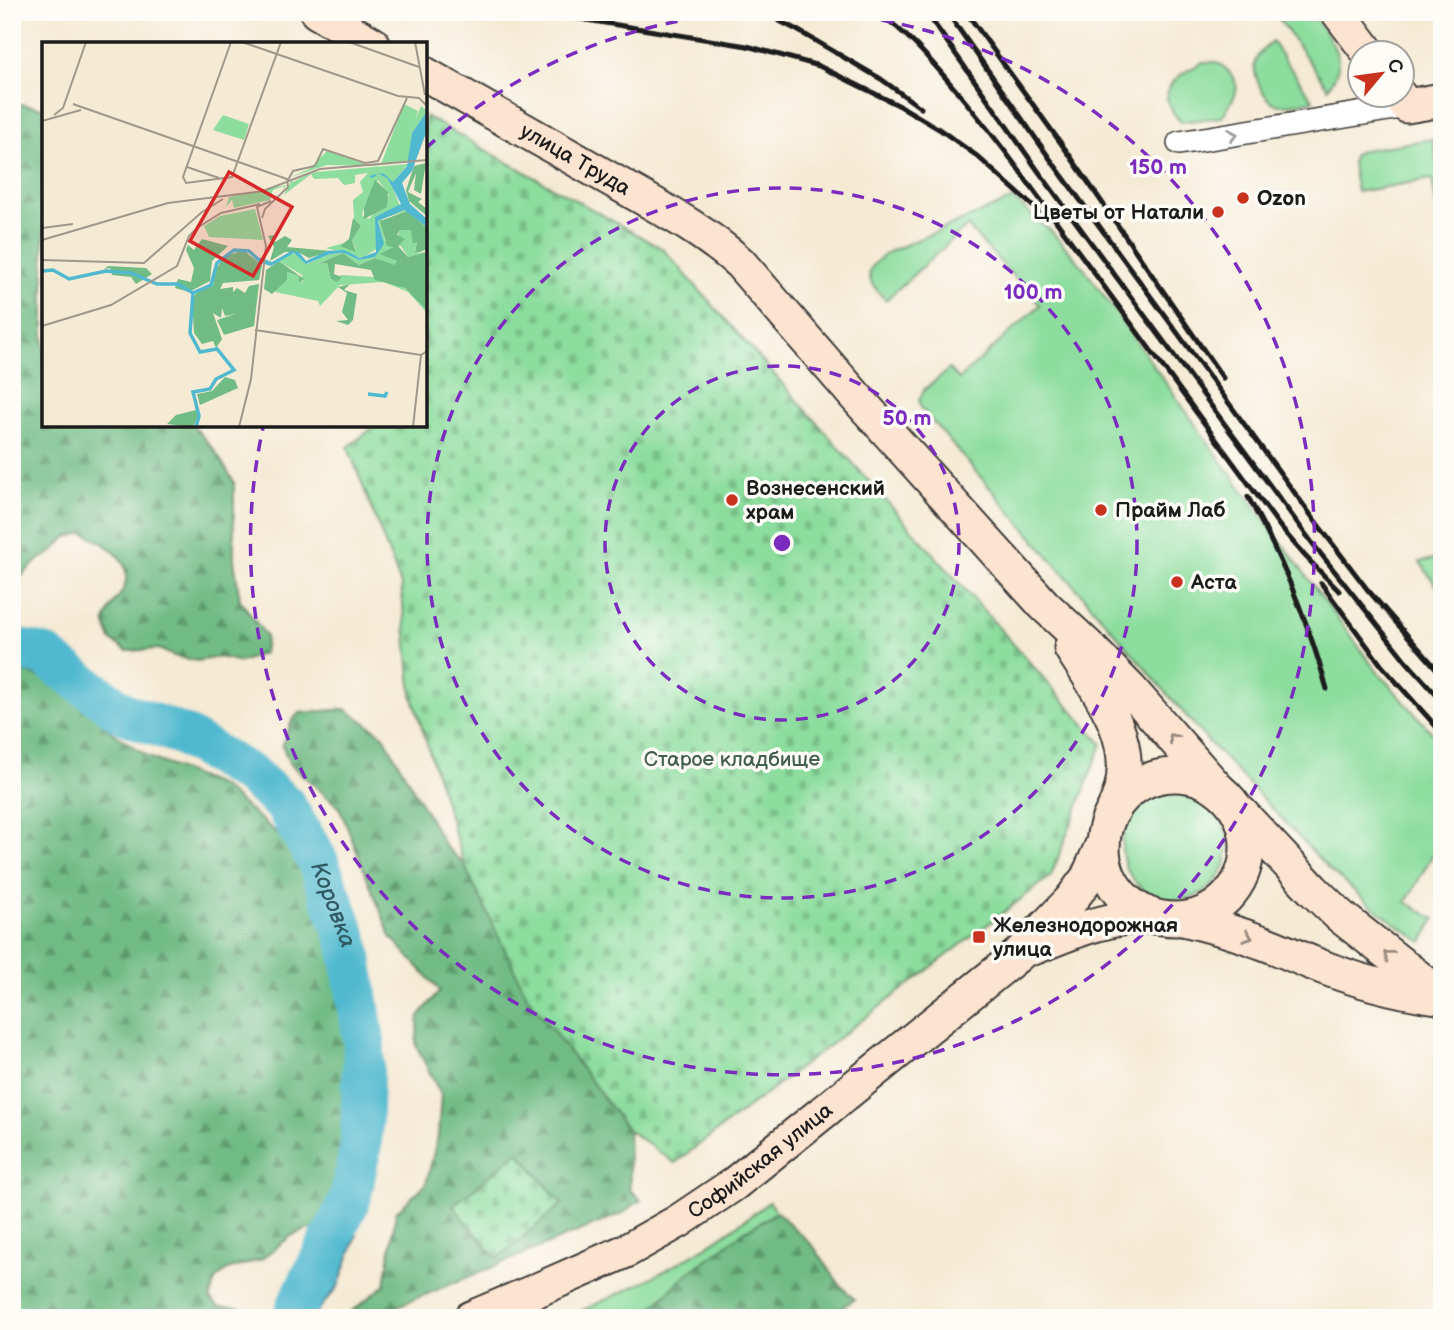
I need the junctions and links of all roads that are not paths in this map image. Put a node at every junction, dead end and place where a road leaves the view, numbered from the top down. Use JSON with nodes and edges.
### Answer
{"nodes":[{"id":1,"x":317,"y":12,"type":"edge"},
{"id":2,"x":1338,"y":12,"type":"edge"},
{"id":3,"x":1358,"y":38,"type":"edge"},
{"id":4,"x":370,"y":42,"type":"edge"},
{"id":5,"x":427,"y":75,"type":"edge"},
{"id":6,"x":1416,"y":100,"type":"edge"},
{"id":7,"x":1442,"y":100,"type":"edge"},
{"id":8,"x":1366,"y":108,"type":"edge"},
{"id":9,"x":1179,"y":143,"type":"dead end"},
{"id":10,"x":1044,"y":605,"type":"junction"},
{"id":11,"x":1227,"y":799,"type":"junction"},
{"id":12,"x":1107,"y":830,"type":"junction"},
{"id":13,"x":1169,"y":918,"type":"junction"},
{"id":14,"x":1018,"y":955,"type":"junction"},
{"id":15,"x":1442,"y":997,"type":"edge"},
{"id":16,"x":471,"y":1318,"type":"edge"}],
"edges":[{"from":1,"to":4,"type":"main road"},
{"from":2,"to":3,"type":"main road"},
{"from":5,"to":10,"type":"main road","name":"улица Труда"},
{"from":6,"to":7,"type":"main road"},
{"from":9,"to":8,"type":"street","one_way":true},
{"from":11,"to":10,"type":"main road","one_way":true},
{"from":10,"to":12,"type":"main road"},
{"from":11,"to":12,"type":"main road"},
{"from":11,"to":13,"type":"main road"},
{"from":15,"to":11,"type":"main road","one_way":true},
{"from":12,"to":13,"type":"main road"},
{"from":12,"to":14,"type":"main road","name":"Софийская улица"},
{"from":13,"to":14,"type":"main road","name":"Софийская улица"},
{"from":13,"to":15,"type":"main road","one_way":true},
{"from":14,"to":16,"type":"main road","name":"Софийская улица"}]}
